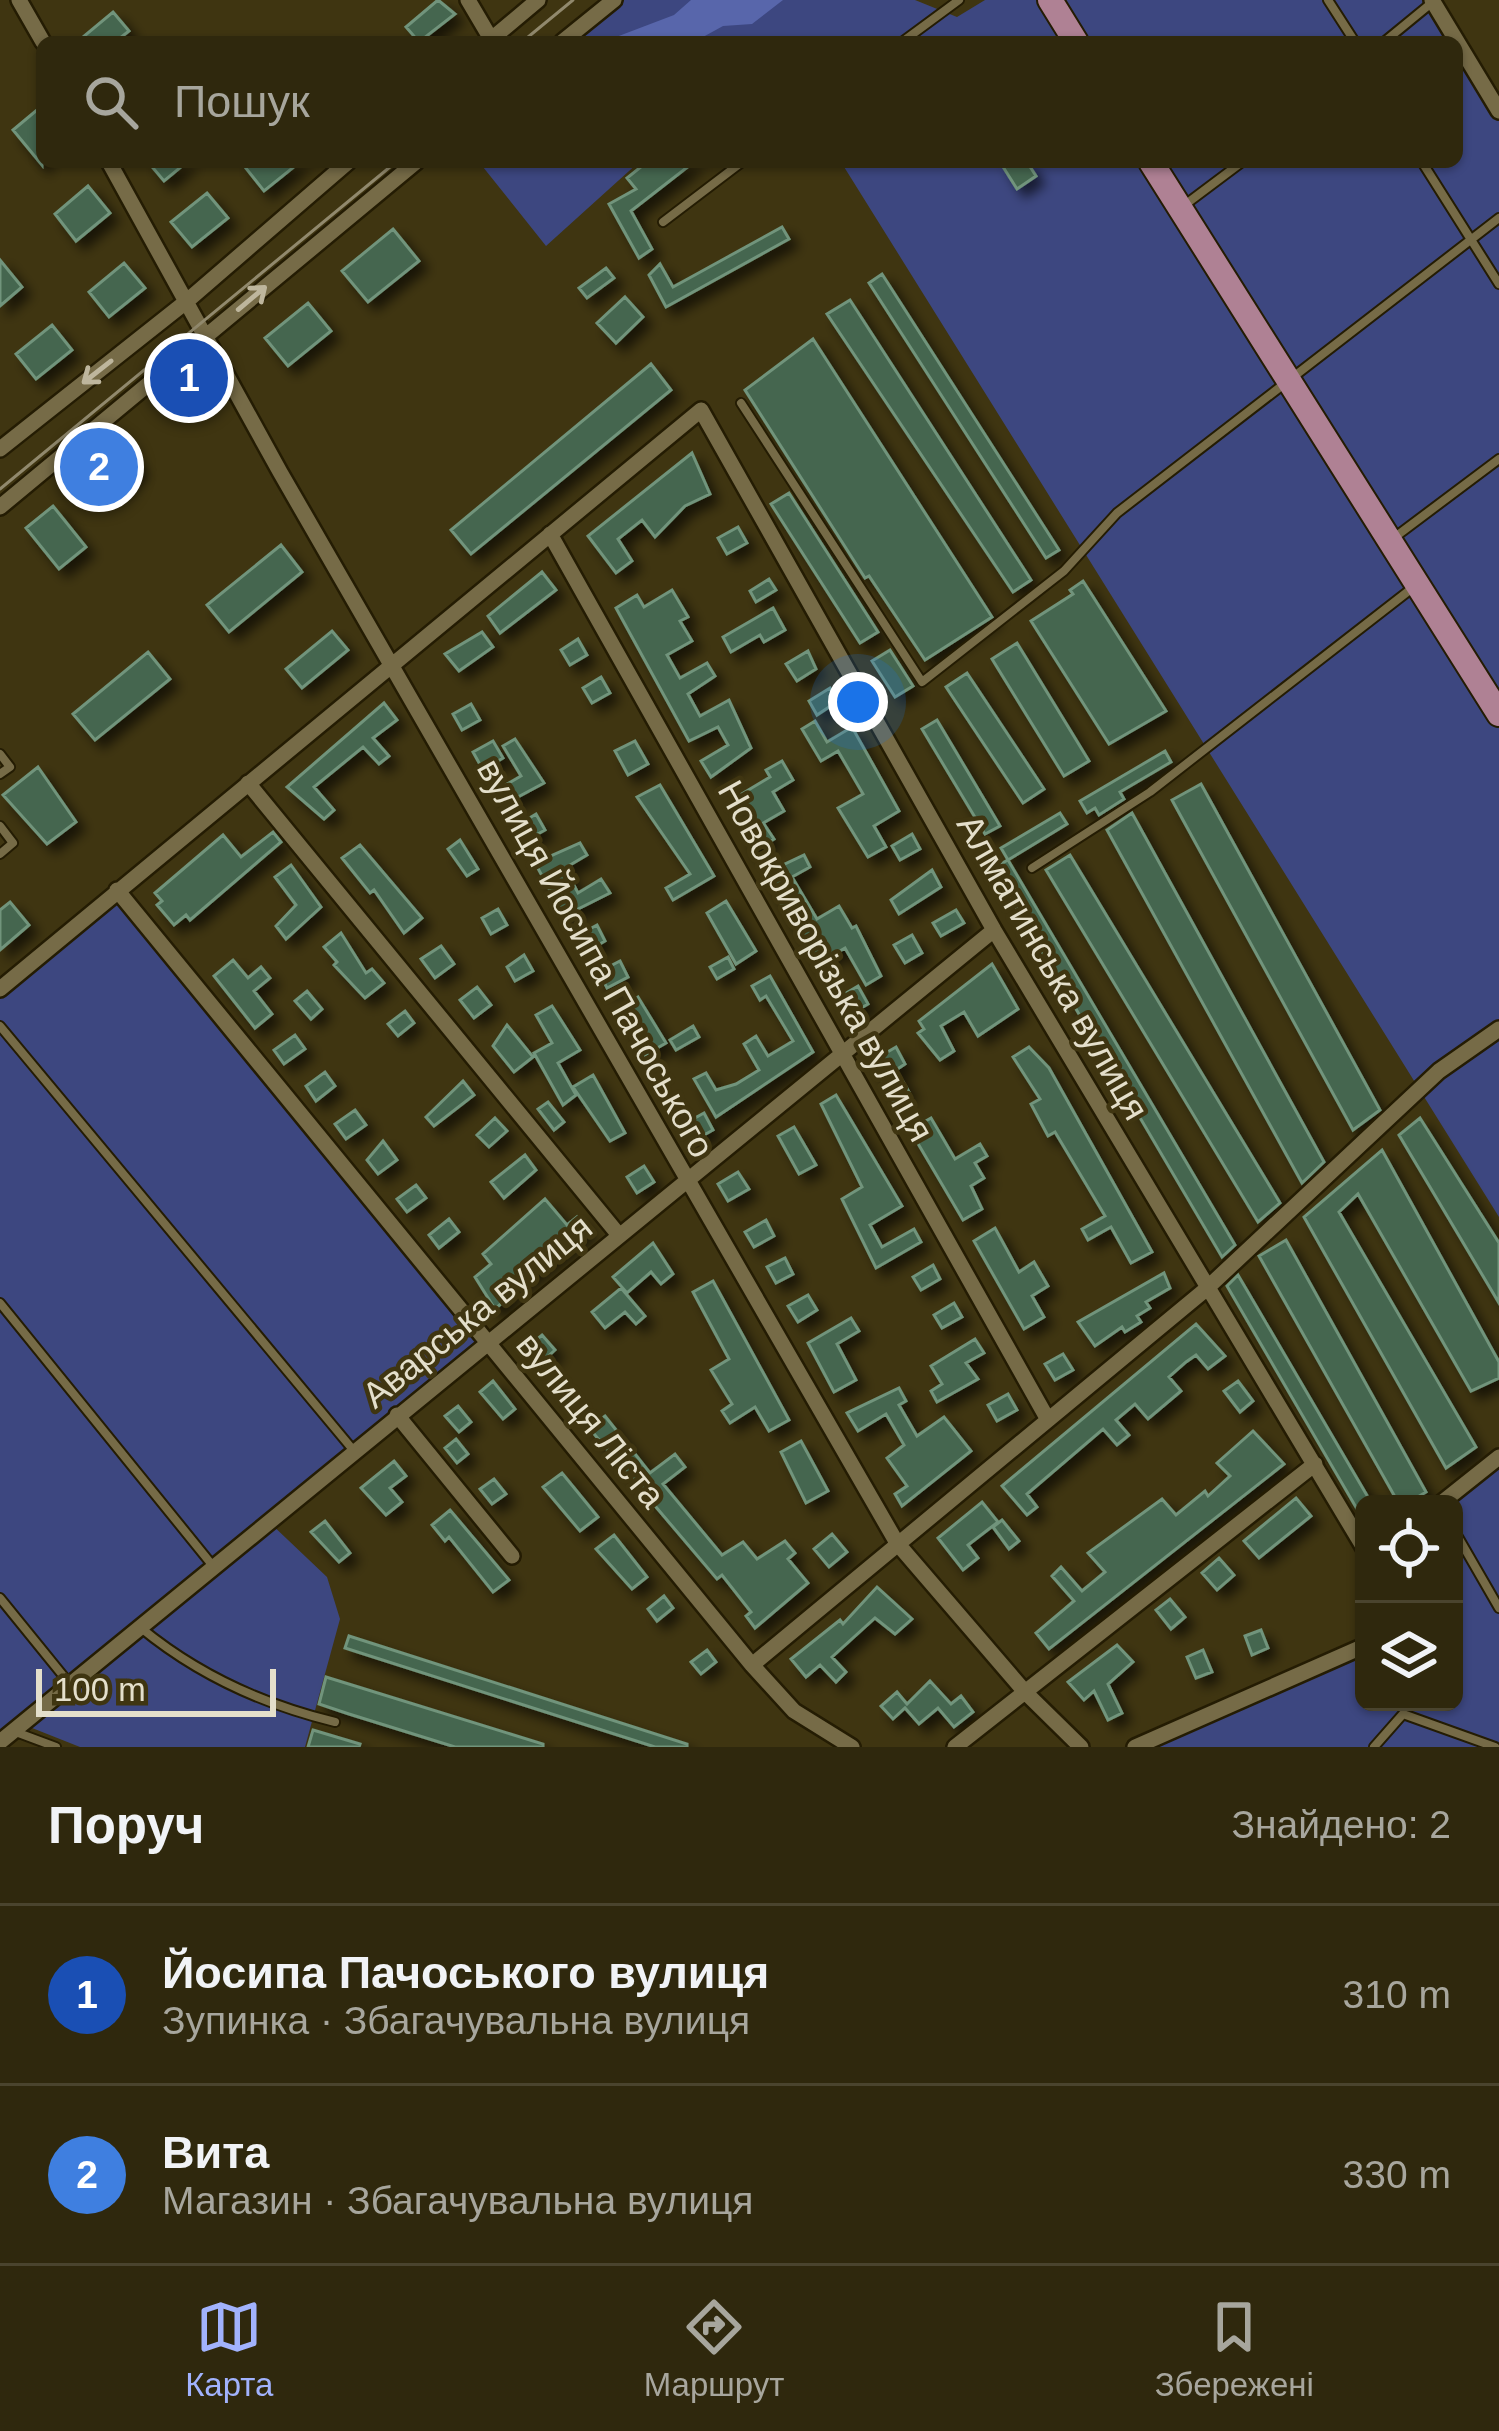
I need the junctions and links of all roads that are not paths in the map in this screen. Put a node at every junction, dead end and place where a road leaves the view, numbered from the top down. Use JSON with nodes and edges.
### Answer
{"nodes":[{"id":1,"x":20,"y":0,"type":"edge"},
{"id":2,"x":467,"y":0,"type":"edge"},
{"id":3,"x":538,"y":0,"type":"edge"},
{"id":4,"x":614,"y":0,"type":"edge"},
{"id":5,"x":958,"y":0,"type":"edge"},
{"id":6,"x":1050,"y":0,"type":"edge"},
{"id":7,"x":1328,"y":0,"type":"edge"},
{"id":8,"x":1434,"y":0,"type":"edge"},
{"id":9,"x":40,"y":36,"type":"edge"},
{"id":10,"x":486,"y":36,"type":"edge"},
{"id":11,"x":495,"y":36,"type":"edge"},
{"id":12,"x":569,"y":36,"type":"edge"},
{"id":13,"x":910,"y":36,"type":"edge"},
{"id":14,"x":1072,"y":36,"type":"edge"},
{"id":15,"x":1351,"y":36,"type":"edge"},
{"id":16,"x":1391,"y":36,"type":"edge"},
{"id":17,"x":1455,"y":36,"type":"edge"},
{"id":18,"x":1463,"y":50,"type":"edge"},
{"id":19,"x":1499,"y":111,"type":"edge"},
{"id":20,"x":113,"y":168,"type":"edge"},
{"id":21,"x":341,"y":168,"type":"edge"},
{"id":22,"x":409,"y":168,"type":"edge"},
{"id":23,"x":734,"y":168,"type":"edge"},
{"id":24,"x":1155,"y":168,"type":"edge"},
{"id":25,"x":1234,"y":168,"type":"edge"},
{"id":26,"x":1426,"y":168,"type":"edge"},
{"id":27,"x":1180,"y":208,"type":"junction"},
{"id":28,"x":1499,"y":218,"type":"edge"},
{"id":29,"x":662,"y":222,"type":"dead end"},
{"id":30,"x":1471,"y":238,"type":"junction"},
{"id":31,"x":1499,"y":284,"type":"edge"},
{"id":32,"x":187,"y":301,"type":"junction"},
{"id":33,"x":205,"y":337,"type":"junction"},
{"id":34,"x":1287,"y":379,"type":"junction"},
{"id":35,"x":741,"y":404,"type":"dead end"},
{"id":36,"x":0,"y":448,"type":"edge"},
{"id":37,"x":1499,"y":459,"type":"edge"},
{"id":38,"x":0,"y":507,"type":"edge"},
{"id":39,"x":550,"y":534,"type":"junction"},
{"id":40,"x":1389,"y":541,"type":"junction"},
{"id":41,"x":1416,"y":585,"type":"junction"},
{"id":42,"x":394,"y":662,"type":"junction"},
{"id":43,"x":1499,"y":714,"type":"edge"},
{"id":44,"x":0,"y":754,"type":"edge"},
{"id":45,"x":0,"y":774,"type":"edge"},
{"id":46,"x":248,"y":784,"type":"junction"},
{"id":47,"x":0,"y":826,"type":"edge"},
{"id":48,"x":0,"y":854,"type":"edge"},
{"id":49,"x":1032,"y":868,"type":"dead end"},
{"id":50,"x":117,"y":890,"type":"junction"},
{"id":51,"x":994,"y":930,"type":"junction"},
{"id":52,"x":0,"y":988,"type":"edge"},
{"id":53,"x":0,"y":1026,"type":"edge"},
{"id":54,"x":1499,"y":1029,"type":"edge"},
{"id":55,"x":844,"y":1051,"type":"junction"},
{"id":56,"x":686,"y":1179,"type":"junction"},
{"id":57,"x":618,"y":1234,"type":"junction"},
{"id":58,"x":1205,"y":1290,"type":"junction"},
{"id":59,"x":0,"y":1304,"type":"edge"},
{"id":60,"x":487,"y":1339,"type":"junction"},
{"id":61,"x":397,"y":1415,"type":"junction"},
{"id":62,"x":1047,"y":1418,"type":"junction"},
{"id":63,"x":354,"y":1451,"type":"junction"},
{"id":64,"x":1499,"y":1457,"type":"edge"},
{"id":65,"x":1315,"y":1464,"type":"junction"},
{"id":66,"x":1451,"y":1495,"type":"edge"},
{"id":67,"x":1355,"y":1531,"type":"edge"},
{"id":68,"x":897,"y":1543,"type":"junction"},
{"id":69,"x":1463,"y":1545,"type":"edge"},
{"id":70,"x":512,"y":1556,"type":"dead end"},
{"id":71,"x":213,"y":1566,"type":"junction"},
{"id":72,"x":0,"y":1598,"type":"edge"},
{"id":73,"x":1499,"y":1607,"type":"edge"},
{"id":74,"x":140,"y":1627,"type":"junction"},
{"id":75,"x":1355,"y":1650,"type":"edge"},
{"id":76,"x":752,"y":1665,"type":"junction"},
{"id":77,"x":70,"y":1684,"type":"junction"},
{"id":78,"x":1025,"y":1692,"type":"junction"},
{"id":79,"x":335,"y":1722,"type":"dead end"},
{"id":80,"x":7,"y":1737,"type":"edge"},
{"id":81,"x":56,"y":1747,"type":"edge"},
{"id":82,"x":852,"y":1747,"type":"edge"},
{"id":83,"x":955,"y":1747,"type":"edge"},
{"id":84,"x":1082,"y":1747,"type":"edge"},
{"id":85,"x":1135,"y":1747,"type":"edge"},
{"id":86,"x":1374,"y":1747,"type":"edge"},
{"id":87,"x":1495,"y":1747,"type":"edge"}],
"edges":[{"from":1,"to":9,"type":"street"},
{"from":2,"to":10,"type":"street"},
{"from":3,"to":11,"type":"street"},
{"from":4,"to":12,"type":"street"},
{"from":5,"to":13,"type":"lane"},
{"from":6,"to":14,"type":"main road"},
{"from":7,"to":15,"type":"lane"},
{"from":8,"to":16,"type":"lane"},
{"from":8,"to":17,"type":"street"},
{"from":18,"to":19,"type":"street"},
{"from":20,"to":32,"type":"street","name":"вулиця Йосипа Пачоського"},
{"from":21,"to":32,"type":"street"},
{"from":33,"to":22,"type":"street","one_way":true},
{"from":23,"to":29,"type":"lane"},
{"from":24,"to":27,"type":"main road"},
{"from":25,"to":27,"type":"lane"},
{"from":26,"to":30,"type":"lane"},
{"from":27,"to":34,"type":"main road"},
{"from":28,"to":30,"type":"lane"},
{"from":30,"to":31,"type":"lane"},
{"from":30,"to":34,"type":"lane"},
{"from":32,"to":33,"type":"street","name":"вулиця Йосипа Пачоського"},
{"from":32,"to":36,"type":"street","one_way":true},
{"from":33,"to":38,"type":"street"},
{"from":33,"to":42,"type":"street","name":"вулиця Йосипа Пачоського"},
{"from":34,"to":35,"type":"lane"},
{"from":34,"to":40,"type":"main road"},
{"from":37,"to":40,"type":"lane"},
{"from":39,"to":42,"type":"street"},
{"from":39,"to":51,"type":"street","name":"Алматинська вулиця"},
{"from":39,"to":55,"type":"street","name":"Новокриворізька вулиця"},
{"from":40,"to":41,"type":"main road"},
{"from":41,"to":43,"type":"main road"},
{"from":41,"to":49,"type":"lane"},
{"from":42,"to":46,"type":"street"},
{"from":42,"to":56,"type":"street","name":"вулиця Йосипа Пачоського"},
{"from":44,"to":45,"type":"lane"},
{"from":46,"to":50,"type":"street"},
{"from":46,"to":57,"type":"street"},
{"from":47,"to":48,"type":"lane"},
{"from":50,"to":52,"type":"street"},
{"from":50,"to":60,"type":"street","name":"вулиця Ліста"},
{"from":51,"to":55,"type":"street","name":"Аварська вулиця"},
{"from":51,"to":58,"type":"street","name":"Алматинська вулиця"},
{"from":53,"to":63,"type":"lane"},
{"from":54,"to":58,"type":"street"},
{"from":55,"to":56,"type":"street","name":"Аварська вулиця"},
{"from":55,"to":62,"type":"street","name":"Новокриворізька вулиця"},
{"from":56,"to":57,"type":"street","name":"Аварська вулиця"},
{"from":56,"to":68,"type":"street","name":"вулиця Йосипа Пачоського"},
{"from":57,"to":60,"type":"street","name":"Аварська вулиця"},
{"from":58,"to":62,"type":"street"},
{"from":58,"to":65,"type":"street","name":"Алматинська вулиця"},
{"from":59,"to":71,"type":"lane"},
{"from":60,"to":61,"type":"street","name":"Аварська вулиця"},
{"from":60,"to":76,"type":"street","name":"вулиця Ліста"},
{"from":61,"to":63,"type":"street","name":"Аварська вулиця"},
{"from":61,"to":70,"type":"street"},
{"from":62,"to":68,"type":"street"},
{"from":63,"to":71,"type":"street","name":"Аварська вулиця"},
{"from":64,"to":66,"type":"street"},
{"from":65,"to":67,"type":"street","name":"Алматинська вулиця"},
{"from":65,"to":78,"type":"street"},
{"from":68,"to":76,"type":"street"},
{"from":68,"to":78,"type":"street","name":"вулиця Йосипа Пачоського"},
{"from":69,"to":73,"type":"lane"},
{"from":71,"to":74,"type":"street","name":"Аварська вулиця"},
{"from":72,"to":77,"type":"lane"},
{"from":74,"to":77,"type":"street","name":"Аварська вулиця"},
{"from":74,"to":79,"type":"lane"},
{"from":75,"to":85,"type":"street"},
{"from":76,"to":82,"type":"street","name":"вулиця Ліста"},
{"from":77,"to":80,"type":"street","name":"Аварська вулиця"},
{"from":78,"to":83,"type":"street"},
{"from":78,"to":84,"type":"street","name":"вулиця Йосипа Пачоського"},
{"from":80,"to":81,"type":"lane"},
{"from":86,"to":87,"type":"lane"}]}
